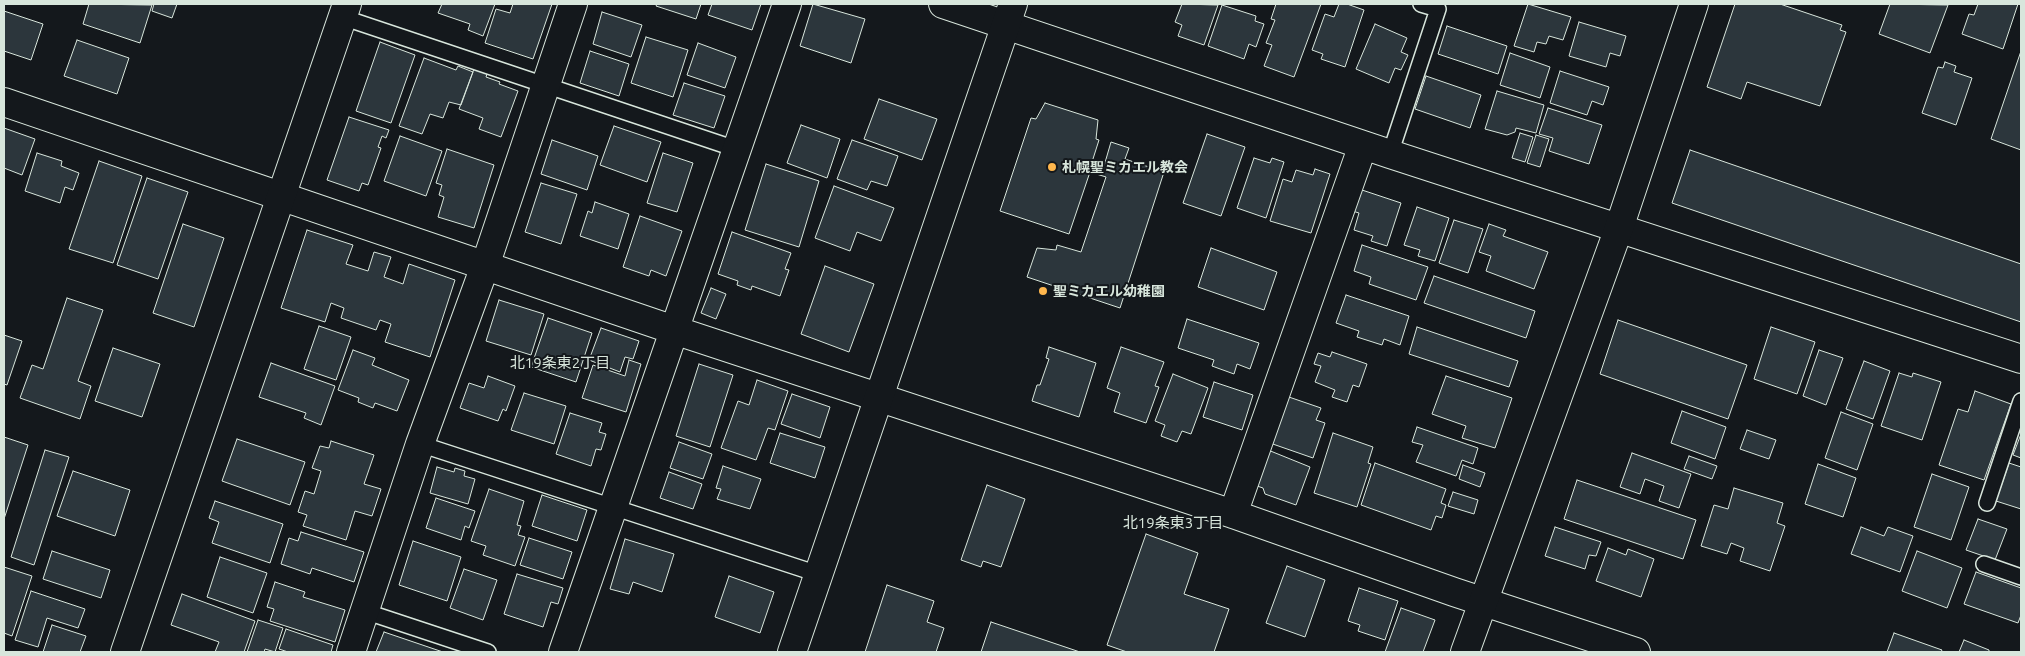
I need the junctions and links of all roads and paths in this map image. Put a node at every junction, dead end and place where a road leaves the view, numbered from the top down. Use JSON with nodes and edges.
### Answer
{"nodes":[{"id":1,"x":573,"y":4,"type":"edge"},
{"id":2,"x":787,"y":4,"type":"edge"},
{"id":3,"x":943,"y":4,"type":"edge"},
{"id":4,"x":1421,"y":4,"type":"edge"},
{"id":5,"x":1694,"y":4,"type":"edge"},
{"id":6,"x":344,"y":10,"type":"edge"},
{"id":7,"x":1010,"y":14,"type":"edge"},
{"id":8,"x":547,"y":84,"type":"junction"},
{"id":9,"x":4,"y":102,"type":"edge"},
{"id":10,"x":1363,"y":145,"type":"junction"},
{"id":11,"x":736,"y":149,"type":"junction"},
{"id":12,"x":1390,"y":154,"type":"junction"},
{"id":13,"x":282,"y":196,"type":"junction"},
{"id":14,"x":1619,"y":228,"type":"junction"},
{"id":15,"x":486,"y":266,"type":"junction"},
{"id":16,"x":674,"y":330,"type":"junction"},
{"id":17,"x":2021,"y":359,"type":"edge"},
{"id":18,"x":880,"y":397,"type":"junction"},
{"id":19,"x":2021,"y":401,"type":"edge"},
{"id":20,"x":420,"y":444,"type":"junction"},
{"id":21,"x":1987,"y":502,"type":"dead end"},
{"id":22,"x":611,"y":507,"type":"junction"},
{"id":23,"x":1233,"y":514,"type":"junction"},
{"id":24,"x":1984,"y":564,"type":"dead end"},
{"id":25,"x":818,"y":574,"type":"junction"},
{"id":26,"x":2021,"y":577,"type":"edge"},
{"id":27,"x":1482,"y":600,"type":"junction"},
{"id":28,"x":364,"y":612,"type":"junction"},
{"id":29,"x":125,"y":652,"type":"edge"},
{"id":30,"x":351,"y":652,"type":"edge"},
{"id":31,"x":488,"y":652,"type":"edge"},
{"id":32,"x":563,"y":652,"type":"edge"},
{"id":33,"x":792,"y":652,"type":"edge"},
{"id":34,"x":1465,"y":652,"type":"edge"},
{"id":35,"x":1636,"y":652,"type":"edge"}],
"edges":[{"from":1,"to":8,"type":"street"},
{"from":2,"to":11,"type":"street"},
{"from":3,"to":7,"type":"street"},
{"from":4,"to":12,"type":"lane"},
{"from":5,"to":14,"type":"street"},
{"from":6,"to":8,"type":"lane"},
{"from":6,"to":13,"type":"street"},
{"from":7,"to":10,"type":"street"},
{"from":7,"to":18,"type":"street"},
{"from":8,"to":11,"type":"lane"},
{"from":8,"to":15,"type":"street"},
{"from":9,"to":13,"type":"street"},
{"from":10,"to":12,"type":"street"},
{"from":10,"to":23,"type":"street"},
{"from":11,"to":16,"type":"street"},
{"from":12,"to":14,"type":"street"},
{"from":13,"to":15,"type":"street"},
{"from":13,"to":29,"type":"street"},
{"from":14,"to":17,"type":"street"},
{"from":14,"to":27,"type":"street"},
{"from":15,"to":16,"type":"street"},
{"from":15,"to":20,"type":"street"},
{"from":16,"to":18,"type":"street"},
{"from":16,"to":22,"type":"street"},
{"from":18,"to":23,"type":"street"},
{"from":18,"to":25,"type":"street"},
{"from":19,"to":21,"type":"lane"},
{"from":20,"to":22,"type":"lane"},
{"from":20,"to":28,"type":"street"},
{"from":22,"to":25,"type":"lane"},
{"from":22,"to":32,"type":"street"},
{"from":23,"to":27,"type":"street"},
{"from":24,"to":26,"type":"lane"},
{"from":25,"to":33,"type":"street"},
{"from":27,"to":34,"type":"street"},
{"from":27,"to":35,"type":"street"},
{"from":28,"to":30,"type":"street"},
{"from":28,"to":31,"type":"lane"}]}
